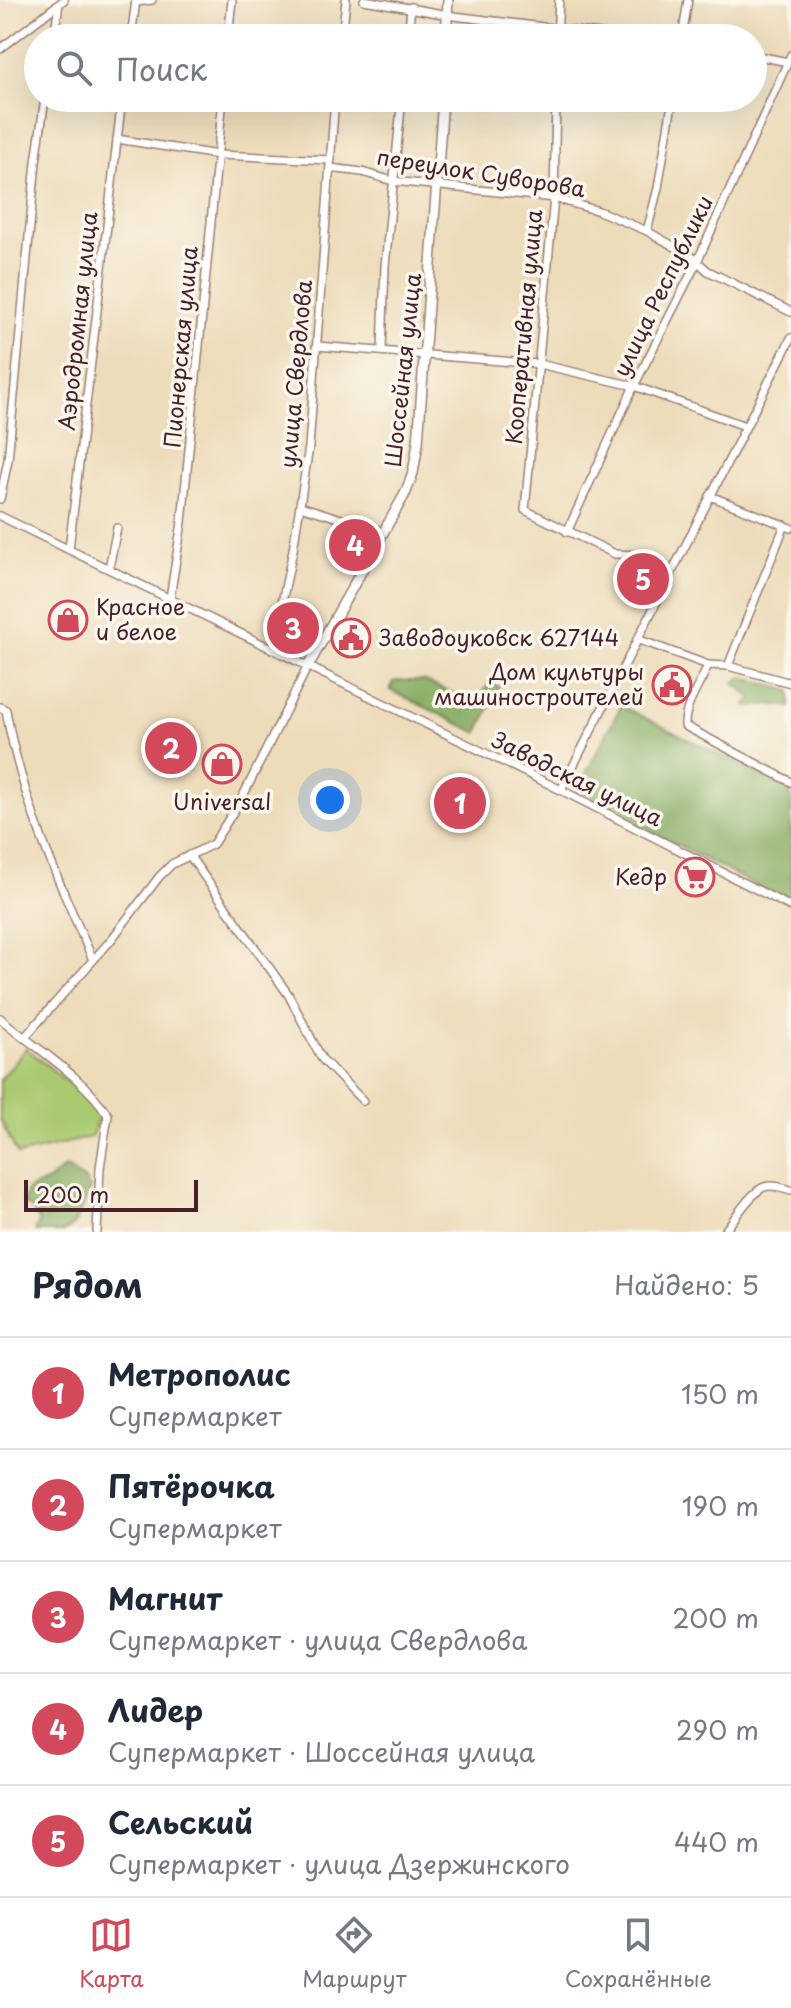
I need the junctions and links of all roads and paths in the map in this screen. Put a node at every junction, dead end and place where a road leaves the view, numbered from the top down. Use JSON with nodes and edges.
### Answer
{"nodes":[{"id":1,"x":152,"y":0,"type":"edge"},
{"id":2,"x":232,"y":0,"type":"edge"},
{"id":3,"x":346,"y":0,"type":"edge"},
{"id":4,"x":364,"y":0,"type":"edge"},
{"id":5,"x":448,"y":0,"type":"edge"},
{"id":6,"x":559,"y":0,"type":"edge"},
{"id":7,"x":688,"y":0,"type":"edge"},
{"id":8,"x":136,"y":1,"type":"edge"},
{"id":9,"x":62,"y":2,"type":"edge"},
{"id":10,"x":411,"y":7,"type":"junction"},
{"id":11,"x":447,"y":14,"type":"junction"},
{"id":12,"x":33,"y":24,"type":"edge"},
{"id":13,"x":57,"y":24,"type":"edge"},
{"id":14,"x":133,"y":24,"type":"edge"},
{"id":15,"x":229,"y":24,"type":"edge"},
{"id":16,"x":343,"y":24,"type":"edge"},
{"id":17,"x":409,"y":24,"type":"edge"},
{"id":18,"x":447,"y":24,"type":"edge"},
{"id":19,"x":532,"y":24,"type":"edge"},
{"id":20,"x":558,"y":24,"type":"edge"},
{"id":21,"x":684,"y":24,"type":"edge"},
{"id":22,"x":24,"y":31,"type":"edge"},
{"id":23,"x":0,"y":49,"type":"edge"},
{"id":24,"x":767,"y":56,"type":"edge"},
{"id":25,"x":789,"y":58,"type":"edge"},
{"id":26,"x":767,"y":107,"type":"edge"},
{"id":27,"x":43,"y":112,"type":"edge"},
{"id":28,"x":120,"y":112,"type":"edge"},
{"id":29,"x":222,"y":112,"type":"edge"},
{"id":30,"x":334,"y":112,"type":"edge"},
{"id":31,"x":400,"y":112,"type":"edge"},
{"id":32,"x":442,"y":112,"type":"edge"},
{"id":33,"x":556,"y":112,"type":"edge"},
{"id":34,"x":671,"y":112,"type":"edge"},
{"id":35,"x":765,"y":112,"type":"edge"},
{"id":36,"x":117,"y":139,"type":"junction"},
{"id":37,"x":218,"y":155,"type":"junction"},
{"id":38,"x":331,"y":164,"type":"junction"},
{"id":39,"x":393,"y":181,"type":"junction"},
{"id":40,"x":438,"y":186,"type":"junction"},
{"id":41,"x":554,"y":198,"type":"junction"},
{"id":42,"x":647,"y":231,"type":"junction"},
{"id":43,"x":697,"y":262,"type":"junction"},
{"id":44,"x":791,"y":312,"type":"edge"},
{"id":45,"x":791,"y":338,"type":"edge"},
{"id":46,"x":317,"y":346,"type":"junction"},
{"id":47,"x":382,"y":351,"type":"junction"},
{"id":48,"x":425,"y":353,"type":"junction"},
{"id":49,"x":539,"y":364,"type":"junction"},
{"id":50,"x":634,"y":386,"type":"junction"},
{"id":51,"x":745,"y":426,"type":"junction"},
{"id":52,"x":710,"y":496,"type":"junction"},
{"id":53,"x":0,"y":499,"type":"edge"},
{"id":54,"x":300,"y":506,"type":"junction"},
{"id":55,"x":0,"y":516,"type":"edge"},
{"id":56,"x":788,"y":527,"type":"edge"},
{"id":57,"x":117,"y":528,"type":"dead end"},
{"id":58,"x":383,"y":532,"type":"junction"},
{"id":59,"x":567,"y":532,"type":"junction"},
{"id":60,"x":69,"y":549,"type":"junction"},
{"id":61,"x":109,"y":568,"type":"junction"},
{"id":62,"x":670,"y":573,"type":"junction"},
{"id":63,"x":170,"y":598,"type":"junction"},
{"id":64,"x":637,"y":639,"type":"junction"},
{"id":65,"x":272,"y":650,"type":"junction"},
{"id":66,"x":708,"y":665,"type":"junction"},
{"id":67,"x":728,"y":666,"type":"junction"},
{"id":68,"x":307,"y":668,"type":"junction"},
{"id":69,"x":791,"y":683,"type":"edge"},
{"id":70,"x":0,"y":707,"type":"edge"},
{"id":71,"x":790,"y":780,"type":"edge"},
{"id":72,"x":561,"y":790,"type":"junction"},
{"id":73,"x":189,"y":855,"type":"junction"},
{"id":74,"x":791,"y":907,"type":"edge"},
{"id":75,"x":93,"y":960,"type":"junction"},
{"id":76,"x":0,"y":1018,"type":"edge"},
{"id":77,"x":24,"y":1038,"type":"junction"},
{"id":78,"x":363,"y":1101,"type":"dead end"},
{"id":79,"x":791,"y":1190,"type":"edge"},
{"id":80,"x":97,"y":1232,"type":"edge"},
{"id":81,"x":724,"y":1232,"type":"edge"}],
"edges":[{"from":1,"to":8,"type":"street"},
{"from":2,"to":15,"type":"street"},
{"from":3,"to":16,"type":"street"},
{"from":4,"to":10,"type":"street"},
{"from":5,"to":11,"type":"main road"},
{"from":6,"to":20,"type":"street"},
{"from":7,"to":21,"type":"street"},
{"from":8,"to":14,"type":"street"},
{"from":9,"to":12,"type":"street"},
{"from":9,"to":13,"type":"street"},
{"from":10,"to":11,"type":"street"},
{"from":10,"to":17,"type":"street"},
{"from":11,"to":18,"type":"main road"},
{"from":11,"to":19,"type":"street"},
{"from":22,"to":23,"type":"street"},
{"from":24,"to":25,"type":"street"},
{"from":25,"to":26,"type":"street","name":"улица Республики"},
{"from":27,"to":53,"type":"street"},
{"from":28,"to":36,"type":"street","name":"Аэродромная улица"},
{"from":29,"to":37,"type":"street","name":"Пионерская улица"},
{"from":30,"to":38,"type":"street","name":"улица Свердлова"},
{"from":31,"to":39,"type":"street"},
{"from":32,"to":40,"type":"main road","name":"Шоссейная улица"},
{"from":33,"to":41,"type":"street","name":"Кооперативная улица"},
{"from":34,"to":42,"type":"street"},
{"from":35,"to":43,"type":"street","name":"улица Республики"},
{"from":36,"to":37,"type":"street","name":"переулок Суворова"},
{"from":36,"to":60,"type":"street","name":"Аэродромная улица"},
{"from":37,"to":38,"type":"street","name":"переулок Суворова"},
{"from":37,"to":63,"type":"street","name":"Пионерская улица"},
{"from":38,"to":39,"type":"street","name":"переулок Суворова"},
{"from":38,"to":46,"type":"street","name":"улица Свердлова"},
{"from":39,"to":40,"type":"street","name":"переулок Суворова"},
{"from":39,"to":47,"type":"street"},
{"from":40,"to":41,"type":"street","name":"переулок Суворова"},
{"from":40,"to":48,"type":"main road","name":"Шоссейная улица"},
{"from":41,"to":42,"type":"street","name":"переулок Суворова"},
{"from":41,"to":49,"type":"street","name":"Кооперативная улица"},
{"from":42,"to":43,"type":"street","name":"переулок Суворова"},
{"from":43,"to":44,"type":"street","name":"переулок Суворова"},
{"from":43,"to":50,"type":"street","name":"улица Республики"},
{"from":45,"to":51,"type":"street"},
{"from":46,"to":47,"type":"street"},
{"from":46,"to":54,"type":"street","name":"улица Свердлова"},
{"from":47,"to":48,"type":"street"},
{"from":48,"to":49,"type":"street"},
{"from":48,"to":58,"type":"main road","name":"Шоссейная улица"},
{"from":49,"to":50,"type":"street"},
{"from":49,"to":59,"type":"street","name":"Кооперативная улица"},
{"from":50,"to":51,"type":"street"},
{"from":50,"to":59,"type":"street","name":"улица Республики"},
{"from":51,"to":52,"type":"street"},
{"from":52,"to":56,"type":"street"},
{"from":52,"to":62,"type":"street"},
{"from":54,"to":58,"type":"street"},
{"from":54,"to":65,"type":"street","name":"улица Свердлова"},
{"from":55,"to":60,"type":"street","name":"Заводская улица"},
{"from":56,"to":67,"type":"street"},
{"from":57,"to":61,"type":"street"},
{"from":58,"to":68,"type":"main road","name":"Шоссейная улица"},
{"from":59,"to":62,"type":"street"},
{"from":60,"to":61,"type":"street","name":"Заводская улица"},
{"from":61,"to":63,"type":"street","name":"Заводская улица"},
{"from":62,"to":64,"type":"street"},
{"from":63,"to":65,"type":"street","name":"Заводская улица"},
{"from":64,"to":66,"type":"street"},
{"from":64,"to":72,"type":"street"},
{"from":65,"to":68,"type":"street","name":"Заводская улица"},
{"from":66,"to":67,"type":"street"},
{"from":66,"to":71,"type":"street"},
{"from":67,"to":69,"type":"street"},
{"from":68,"to":72,"type":"street","name":"Заводская улица"},
{"from":68,"to":73,"type":"street"},
{"from":70,"to":75,"type":"street"},
{"from":72,"to":74,"type":"street","name":"Заводская улица"},
{"from":73,"to":75,"type":"street"},
{"from":73,"to":78,"type":"street"},
{"from":75,"to":77,"type":"street"},
{"from":76,"to":77,"type":"street"},
{"from":77,"to":80,"type":"street"},
{"from":79,"to":81,"type":"street"}]}
